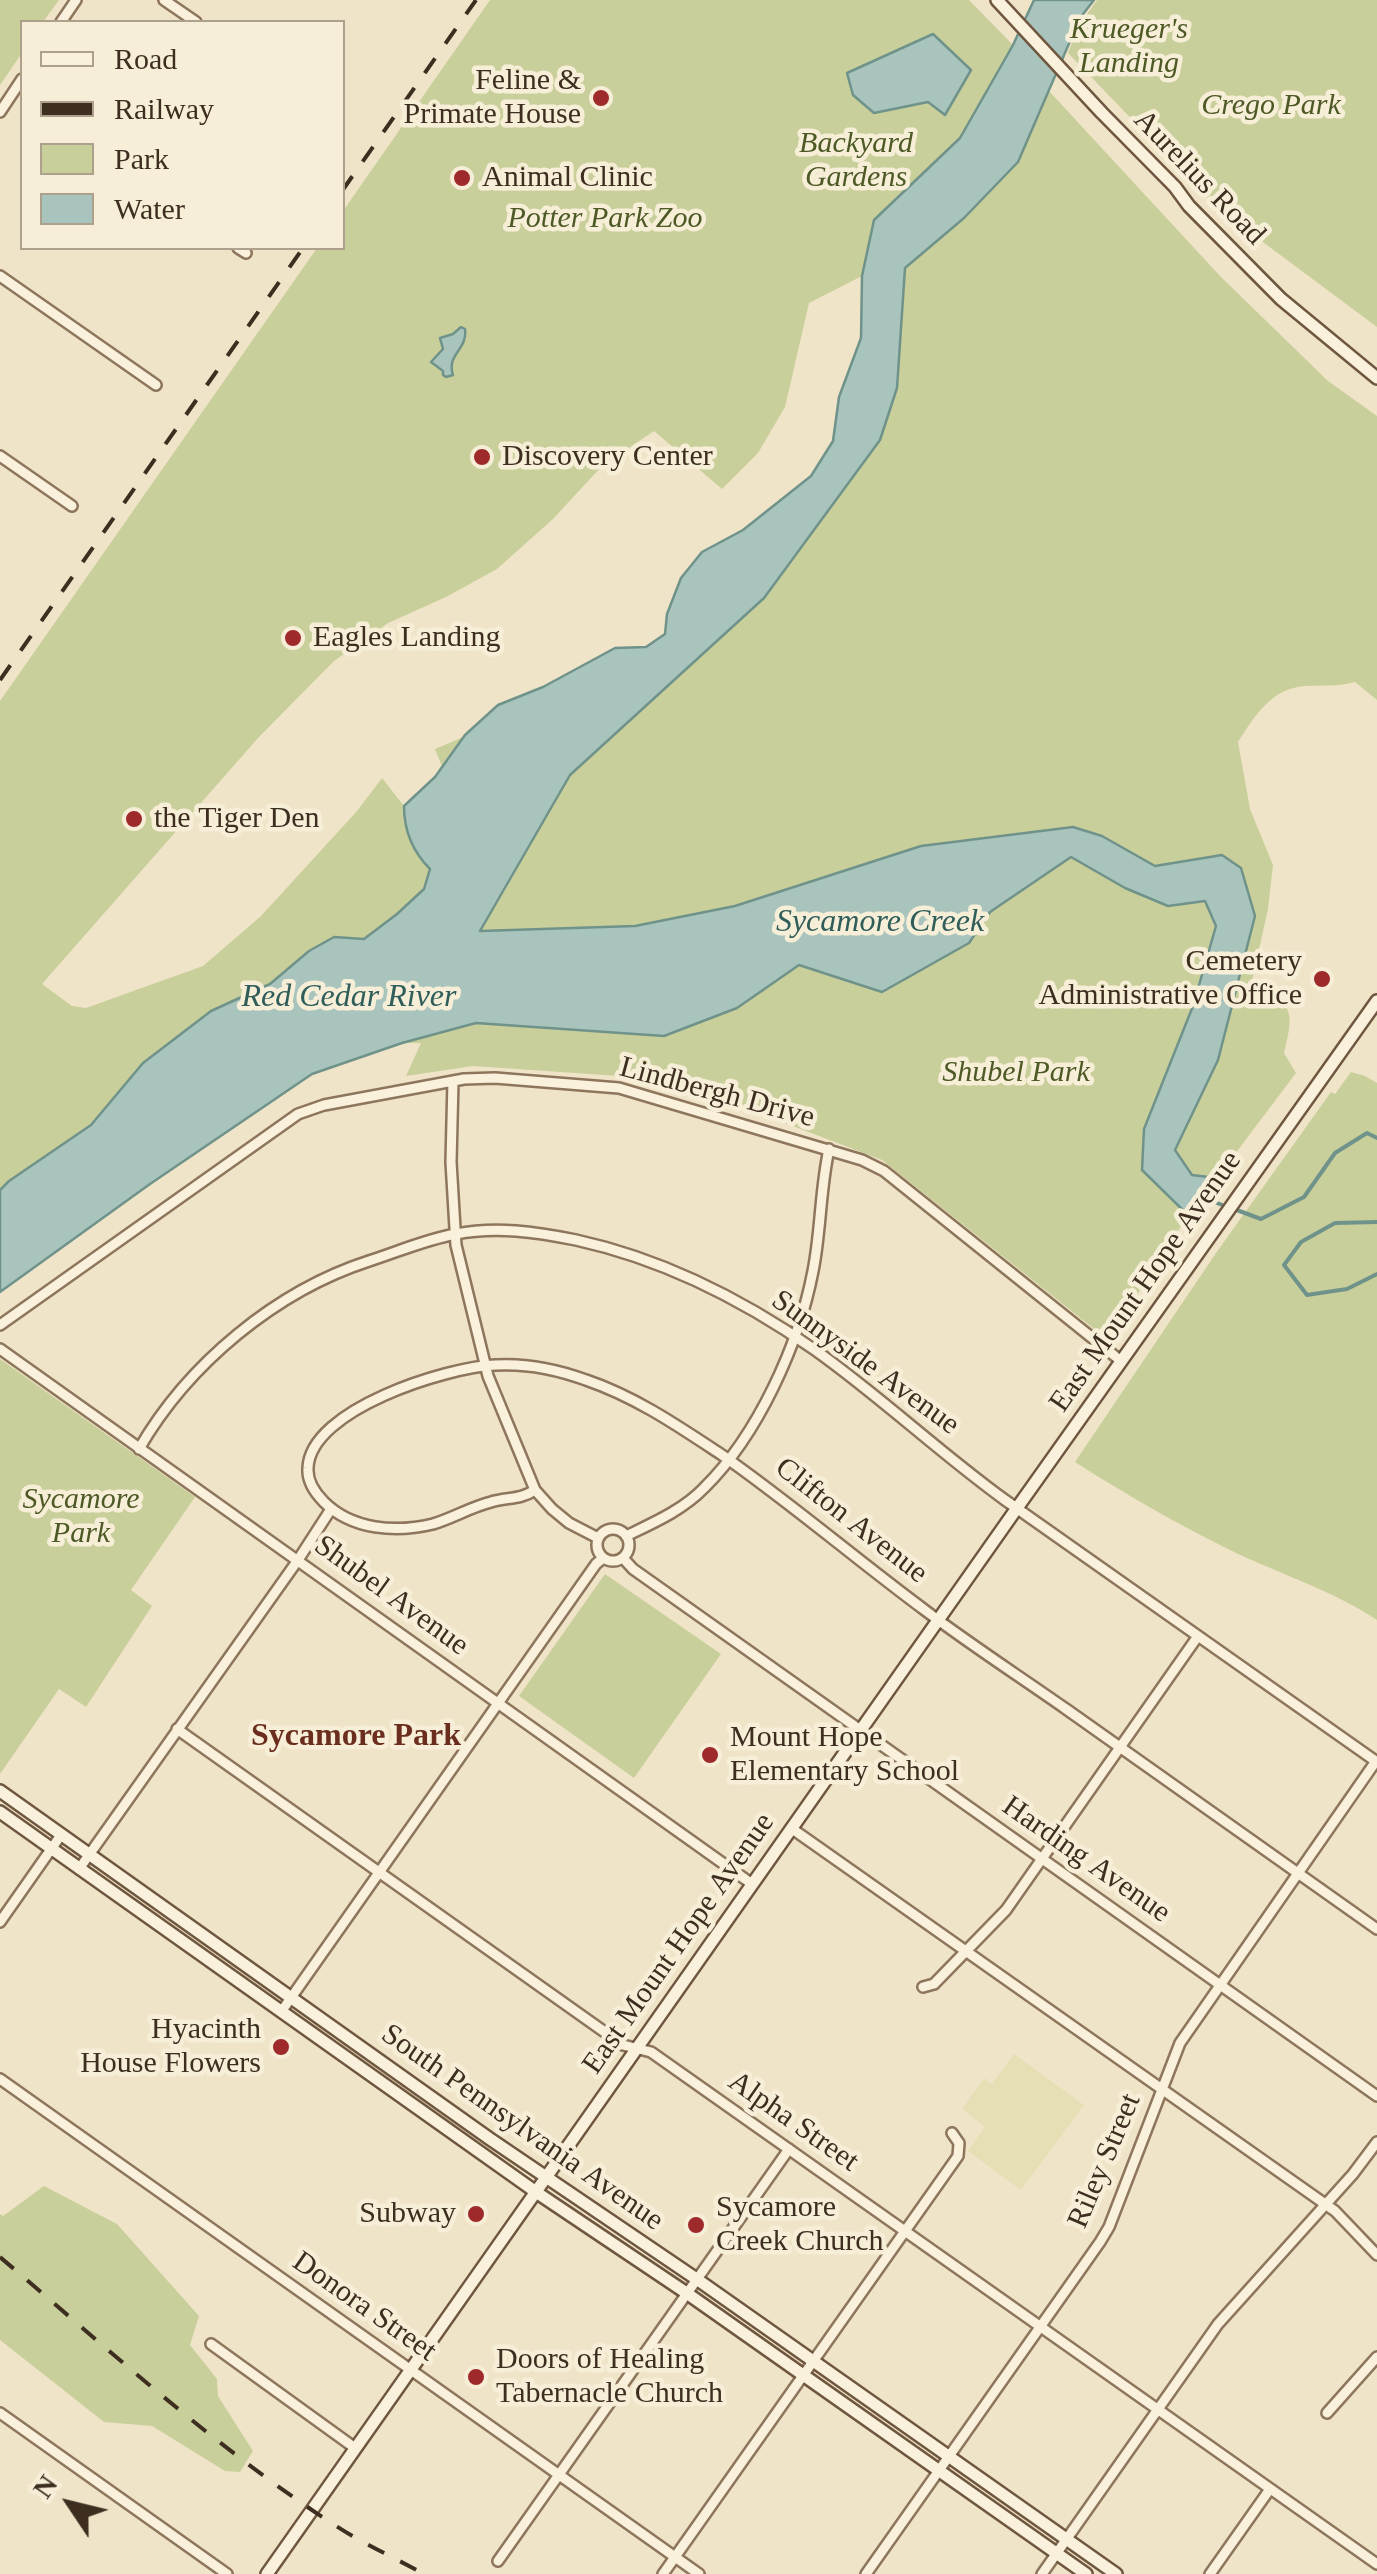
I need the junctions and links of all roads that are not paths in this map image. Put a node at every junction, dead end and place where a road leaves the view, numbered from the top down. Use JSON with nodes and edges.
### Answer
{"nodes":[{"id":1,"x":164,"y":0,"type":"edge"},
{"id":2,"x":997,"y":0,"type":"edge"},
{"id":3,"x":193,"y":20,"type":"edge"},
{"id":4,"x":20,"y":82,"type":"edge"},
{"id":5,"x":12,"y":94,"type":"junction"},
{"id":6,"x":20,"y":100,"type":"edge"},
{"id":7,"x":0,"y":112,"type":"edge"},
{"id":8,"x":0,"y":276,"type":"edge"},
{"id":9,"x":1377,"y":378,"type":"edge"},
{"id":10,"x":156,"y":385,"type":"dead end"},
{"id":11,"x":0,"y":456,"type":"edge"},
{"id":12,"x":72,"y":506,"type":"dead end"},
{"id":13,"x":1377,"y":1001,"type":"edge"},
{"id":14,"x":453,"y":1081,"type":"junction"},
{"id":15,"x":829,"y":1149,"type":"junction"},
{"id":16,"x":456,"y":1234,"type":"junction"},
{"id":17,"x":0,"y":1325,"type":"edge"},
{"id":18,"x":794,"y":1336,"type":"junction"},
{"id":19,"x":0,"y":1349,"type":"edge"},
{"id":20,"x":1121,"y":1362,"type":"junction"},
{"id":21,"x":484,"y":1366,"type":"junction"},
{"id":22,"x":139,"y":1449,"type":"junction"},
{"id":23,"x":728,"y":1460,"type":"junction"},
{"id":24,"x":535,"y":1490,"type":"junction"},
{"id":25,"x":1017,"y":1508,"type":"junction"},
{"id":26,"x":331,"y":1509,"type":"junction"},
{"id":27,"x":626,"y":1536,"type":"junction"},
{"id":28,"x":598,"y":1538,"type":"junction"},
{"id":29,"x":603,"y":1558,"type":"junction"},
{"id":30,"x":623,"y":1558,"type":"junction"},
{"id":31,"x":298,"y":1560,"type":"junction"},
{"id":32,"x":938,"y":1620,"type":"junction"},
{"id":33,"x":1198,"y":1636,"type":"junction"},
{"id":34,"x":498,"y":1704,"type":"junction"},
{"id":35,"x":177,"y":1729,"type":"junction"},
{"id":36,"x":860,"y":1731,"type":"junction"},
{"id":37,"x":1120,"y":1748,"type":"junction"},
{"id":38,"x":1377,"y":1761,"type":"edge"},
{"id":39,"x":0,"y":1791,"type":"edge"},
{"id":40,"x":0,"y":1812,"type":"edge"},
{"id":41,"x":791,"y":1828,"type":"junction"},
{"id":42,"x":61,"y":1834,"type":"junction"},
{"id":43,"x":52,"y":1849,"type":"junction"},
{"id":44,"x":89,"y":1854,"type":"junction"},
{"id":45,"x":1042,"y":1860,"type":"junction"},
{"id":46,"x":79,"y":1869,"type":"junction"},
{"id":47,"x":379,"y":1873,"type":"junction"},
{"id":48,"x":1299,"y":1873,"type":"junction"},
{"id":49,"x":752,"y":1884,"type":"junction"},
{"id":50,"x":0,"y":1922,"type":"edge"},
{"id":51,"x":1377,"y":1929,"type":"edge"},
{"id":52,"x":966,"y":1950,"type":"junction"},
{"id":53,"x":1221,"y":1985,"type":"junction"},
{"id":54,"x":923,"y":1987,"type":"dead end"},
{"id":55,"x":291,"y":1997,"type":"junction"},
{"id":56,"x":281,"y":2012,"type":"junction"},
{"id":57,"x":637,"y":2048,"type":"junction"},
{"id":58,"x":0,"y":2080,"type":"edge"},
{"id":59,"x":1162,"y":2089,"type":"junction"},
{"id":60,"x":1377,"y":2096,"type":"edge"},
{"id":61,"x":952,"y":2133,"type":"dead end"},
{"id":62,"x":1377,"y":2142,"type":"edge"},
{"id":63,"x":789,"y":2149,"type":"junction"},
{"id":64,"x":546,"y":2177,"type":"junction"},
{"id":65,"x":536,"y":2192,"type":"junction"},
{"id":66,"x":1326,"y":2205,"type":"junction"},
{"id":67,"x":905,"y":2231,"type":"junction"},
{"id":68,"x":1377,"y":2255,"type":"edge"},
{"id":69,"x":698,"y":2280,"type":"junction"},
{"id":70,"x":688,"y":2294,"type":"junction"},
{"id":71,"x":1040,"y":2326,"type":"junction"},
{"id":72,"x":211,"y":2344,"type":"dead end"},
{"id":73,"x":1377,"y":2357,"type":"edge"},
{"id":74,"x":814,"y":2362,"type":"junction"},
{"id":75,"x":410,"y":2370,"type":"junction"},
{"id":76,"x":803,"y":2376,"type":"junction"},
{"id":77,"x":1157,"y":2409,"type":"junction"},
{"id":78,"x":0,"y":2413,"type":"edge"},
{"id":79,"x":1327,"y":2413,"type":"dead end"},
{"id":80,"x":356,"y":2448,"type":"junction"},
{"id":81,"x":949,"y":2457,"type":"junction"},
{"id":82,"x":940,"y":2471,"type":"junction"},
{"id":83,"x":559,"y":2475,"type":"junction"},
{"id":84,"x":1270,"y":2489,"type":"junction"},
{"id":85,"x":1067,"y":2539,"type":"junction"},
{"id":86,"x":1057,"y":2554,"type":"junction"},
{"id":87,"x":675,"y":2557,"type":"junction"},
{"id":88,"x":498,"y":2561,"type":"dead end"},
{"id":89,"x":1377,"y":2564,"type":"edge"},
{"id":90,"x":227,"y":2574,"type":"edge"},
{"id":91,"x":266,"y":2574,"type":"edge"},
{"id":92,"x":664,"y":2574,"type":"edge"},
{"id":93,"x":699,"y":2574,"type":"edge"},
{"id":94,"x":866,"y":2574,"type":"edge"},
{"id":95,"x":1042,"y":2574,"type":"edge"},
{"id":96,"x":1086,"y":2574,"type":"edge"},
{"id":97,"x":1116,"y":2574,"type":"edge"},
{"id":98,"x":1210,"y":2574,"type":"edge"}],
"edges":[{"from":1,"to":3,"type":"street"},
{"from":2,"to":9,"type":"main road","name":"Aurelius Road"},
{"from":4,"to":5,"type":"street"},
{"from":5,"to":6,"type":"street"},
{"from":5,"to":7,"type":"street"},
{"from":8,"to":10,"type":"street"},
{"from":11,"to":12,"type":"street"},
{"from":13,"to":20,"type":"main road","name":"East Mount Hope Avenue"},
{"from":14,"to":15,"type":"street","name":"Lindbergh Drive"},
{"from":14,"to":16,"type":"street"},
{"from":14,"to":17,"type":"street","name":"Lindbergh Drive"},
{"from":15,"to":18,"type":"street"},
{"from":15,"to":20,"type":"street","name":"Lindbergh Drive"},
{"from":16,"to":18,"type":"street","name":"Sunnyside Avenue"},
{"from":16,"to":21,"type":"street"},
{"from":16,"to":22,"type":"street","name":"Sunnyside Avenue"},
{"from":18,"to":23,"type":"street"},
{"from":18,"to":25,"type":"street","name":"Sunnyside Avenue"},
{"from":19,"to":22,"type":"street","name":"Shubel Avenue"},
{"from":20,"to":25,"type":"main road","name":"East Mount Hope Avenue"},
{"from":21,"to":23,"type":"street","name":"Clifton Avenue"},
{"from":21,"to":24,"type":"street"},
{"from":21,"to":26,"type":"street","name":"Clifton Avenue"},
{"from":22,"to":31,"type":"street","name":"Shubel Avenue"},
{"from":23,"to":27,"type":"street"},
{"from":23,"to":32,"type":"street","name":"Clifton Avenue"},
{"from":24,"to":26,"type":"street"},
{"from":24,"to":28,"type":"street"},
{"from":25,"to":32,"type":"main road","name":"East Mount Hope Avenue"},
{"from":25,"to":33,"type":"street","name":"Sunnyside Avenue"},
{"from":26,"to":31,"type":"street"},
{"from":27,"to":28,"type":"street"},
{"from":27,"to":30,"type":"street"},
{"from":28,"to":29,"type":"street"},
{"from":29,"to":30,"type":"street"},
{"from":29,"to":34,"type":"street"},
{"from":30,"to":36,"type":"street","name":"Harding Avenue"},
{"from":31,"to":34,"type":"street","name":"Shubel Avenue"},
{"from":31,"to":35,"type":"street"},
{"from":32,"to":36,"type":"main road","name":"East Mount Hope Avenue"},
{"from":32,"to":37,"type":"street","name":"Clifton Avenue"},
{"from":33,"to":37,"type":"street"},
{"from":33,"to":38,"type":"street","name":"Sunnyside Avenue"},
{"from":34,"to":47,"type":"street"},
{"from":34,"to":49,"type":"street","name":"Shubel Avenue"},
{"from":35,"to":44,"type":"street"},
{"from":35,"to":47,"type":"street","name":"Alpha Street"},
{"from":36,"to":41,"type":"main road","name":"East Mount Hope Avenue"},
{"from":36,"to":45,"type":"street","name":"Harding Avenue"},
{"from":37,"to":45,"type":"street"},
{"from":37,"to":48,"type":"street","name":"Clifton Avenue"},
{"from":38,"to":48,"type":"street","name":"Riley Street"},
{"from":39,"to":42,"type":"main road","name":"South Pennsylvania Avenue"},
{"from":40,"to":43,"type":"main road","name":"South Pennsylvania Avenue"},
{"from":41,"to":49,"type":"main road","name":"East Mount Hope Avenue"},
{"from":41,"to":52,"type":"street"},
{"from":42,"to":43,"type":"street"},
{"from":42,"to":44,"type":"main road","name":"South Pennsylvania Avenue"},
{"from":43,"to":46,"type":"main road","name":"South Pennsylvania Avenue"},
{"from":43,"to":50,"type":"street"},
{"from":44,"to":46,"type":"street"},
{"from":44,"to":55,"type":"main road","name":"South Pennsylvania Avenue"},
{"from":45,"to":52,"type":"street"},
{"from":45,"to":53,"type":"street","name":"Harding Avenue"},
{"from":46,"to":56,"type":"main road","name":"South Pennsylvania Avenue"},
{"from":47,"to":55,"type":"street"},
{"from":47,"to":57,"type":"street","name":"Alpha Street"},
{"from":48,"to":51,"type":"street","name":"Clifton Avenue"},
{"from":48,"to":53,"type":"street","name":"Riley Street"},
{"from":49,"to":57,"type":"main road","name":"East Mount Hope Avenue"},
{"from":52,"to":54,"type":"street"},
{"from":52,"to":59,"type":"street"},
{"from":53,"to":59,"type":"street","name":"Riley Street"},
{"from":53,"to":60,"type":"street","name":"Harding Avenue"},
{"from":55,"to":56,"type":"street"},
{"from":55,"to":64,"type":"main road","name":"South Pennsylvania Avenue"},
{"from":56,"to":65,"type":"main road","name":"South Pennsylvania Avenue"},
{"from":57,"to":63,"type":"street","name":"Alpha Street"},
{"from":57,"to":64,"type":"main road","name":"East Mount Hope Avenue"},
{"from":58,"to":75,"type":"street","name":"Donora Street"},
{"from":59,"to":66,"type":"street"},
{"from":59,"to":71,"type":"street","name":"Riley Street"},
{"from":61,"to":67,"type":"street"},
{"from":62,"to":66,"type":"street"},
{"from":63,"to":67,"type":"street","name":"Alpha Street"},
{"from":63,"to":69,"type":"street"},
{"from":64,"to":65,"type":"main road","name":"East Mount Hope Avenue"},
{"from":64,"to":69,"type":"main road","name":"South Pennsylvania Avenue"},
{"from":65,"to":70,"type":"main road","name":"South Pennsylvania Avenue"},
{"from":65,"to":75,"type":"main road","name":"East Mount Hope Avenue"},
{"from":66,"to":68,"type":"street"},
{"from":66,"to":77,"type":"street"},
{"from":67,"to":71,"type":"street","name":"Alpha Street"},
{"from":67,"to":74,"type":"street"},
{"from":69,"to":70,"type":"street"},
{"from":69,"to":74,"type":"main road","name":"South Pennsylvania Avenue"},
{"from":70,"to":76,"type":"main road","name":"South Pennsylvania Avenue"},
{"from":70,"to":83,"type":"street"},
{"from":71,"to":77,"type":"street","name":"Alpha Street"},
{"from":71,"to":81,"type":"street","name":"Riley Street"},
{"from":72,"to":80,"type":"street"},
{"from":73,"to":79,"type":"street"},
{"from":74,"to":76,"type":"street"},
{"from":74,"to":81,"type":"main road","name":"South Pennsylvania Avenue"},
{"from":75,"to":80,"type":"main road","name":"East Mount Hope Avenue"},
{"from":75,"to":83,"type":"street","name":"Donora Street"},
{"from":76,"to":82,"type":"main road","name":"South Pennsylvania Avenue"},
{"from":76,"to":87,"type":"street"},
{"from":77,"to":84,"type":"street","name":"Alpha Street"},
{"from":77,"to":85,"type":"street"},
{"from":78,"to":90,"type":"street"},
{"from":80,"to":91,"type":"main road","name":"East Mount Hope Avenue"},
{"from":81,"to":82,"type":"street","name":"Riley Street"},
{"from":81,"to":85,"type":"main road","name":"South Pennsylvania Avenue"},
{"from":82,"to":86,"type":"main road","name":"South Pennsylvania Avenue"},
{"from":82,"to":94,"type":"street","name":"Riley Street"},
{"from":83,"to":87,"type":"street","name":"Donora Street"},
{"from":83,"to":88,"type":"street"},
{"from":84,"to":89,"type":"street","name":"Alpha Street"},
{"from":84,"to":98,"type":"street"},
{"from":85,"to":86,"type":"street"},
{"from":85,"to":97,"type":"main road","name":"South Pennsylvania Avenue"},
{"from":86,"to":95,"type":"street"},
{"from":86,"to":96,"type":"main road","name":"South Pennsylvania Avenue"},
{"from":87,"to":92,"type":"street"},
{"from":87,"to":93,"type":"street","name":"Donora Street"}]}
